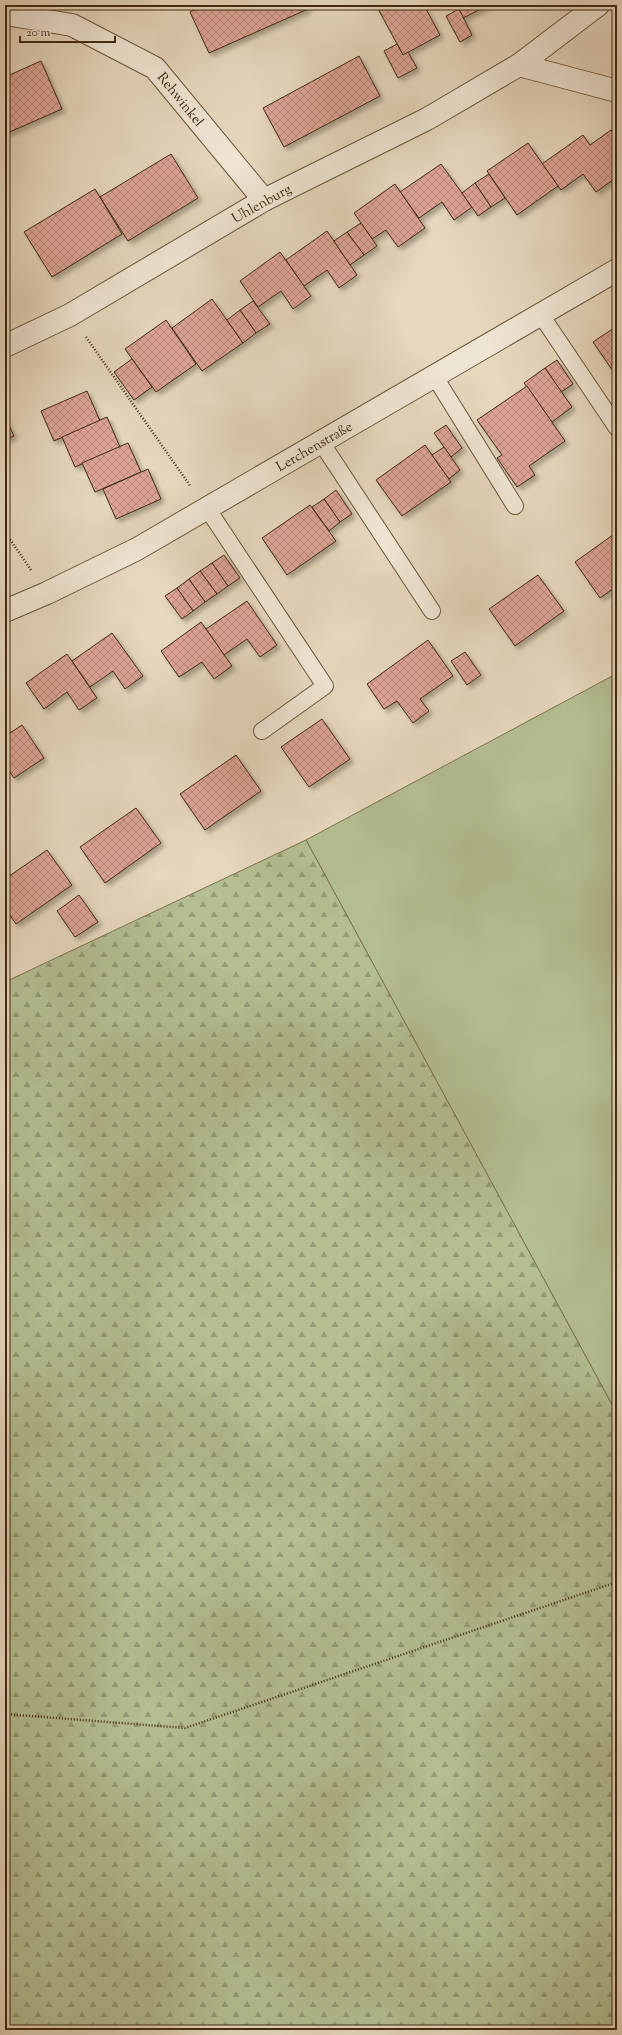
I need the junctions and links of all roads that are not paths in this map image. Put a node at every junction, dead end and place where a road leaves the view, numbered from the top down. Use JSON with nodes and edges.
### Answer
{"nodes":[{"id":1,"x":598,"y":5,"type":"edge"},
{"id":2,"x":5,"y":14,"type":"edge"},
{"id":3,"x":519,"y":65,"type":"junction"},
{"id":4,"x":617,"y":92,"type":"edge"},
{"id":5,"x":264,"y":200,"type":"junction"},
{"id":6,"x":617,"y":270,"type":"edge"},
{"id":7,"x":542,"y":315,"type":"junction"},
{"id":8,"x":5,"y":346,"type":"edge"},
{"id":9,"x":435,"y":377,"type":"junction"},
{"id":10,"x":617,"y":428,"type":"edge"},
{"id":11,"x":321,"y":442,"type":"junction"},
{"id":12,"x":515,"y":506,"type":"dead end"},
{"id":13,"x":207,"y":508,"type":"junction"},
{"id":14,"x":5,"y":611,"type":"edge"},
{"id":15,"x":432,"y":611,"type":"dead end"},
{"id":16,"x":262,"y":731,"type":"dead end"}],
"edges":[{"from":1,"to":3,"type":"street","name":"Uhlenburg"},
{"from":2,"to":5,"type":"street","name":"Rehwinkel"},
{"from":3,"to":4,"type":"street"},
{"from":3,"to":5,"type":"street","name":"Uhlenburg"},
{"from":5,"to":8,"type":"street","name":"Uhlenburg"},
{"from":6,"to":7,"type":"street","name":"Lerchenstraße"},
{"from":7,"to":9,"type":"street","name":"Lerchenstraße"},
{"from":7,"to":10,"type":"lane"},
{"from":9,"to":11,"type":"street","name":"Lerchenstraße"},
{"from":9,"to":12,"type":"lane"},
{"from":11,"to":13,"type":"street","name":"Lerchenstraße"},
{"from":11,"to":15,"type":"lane"},
{"from":13,"to":14,"type":"street","name":"Lerchenstraße"},
{"from":13,"to":16,"type":"lane"}]}
